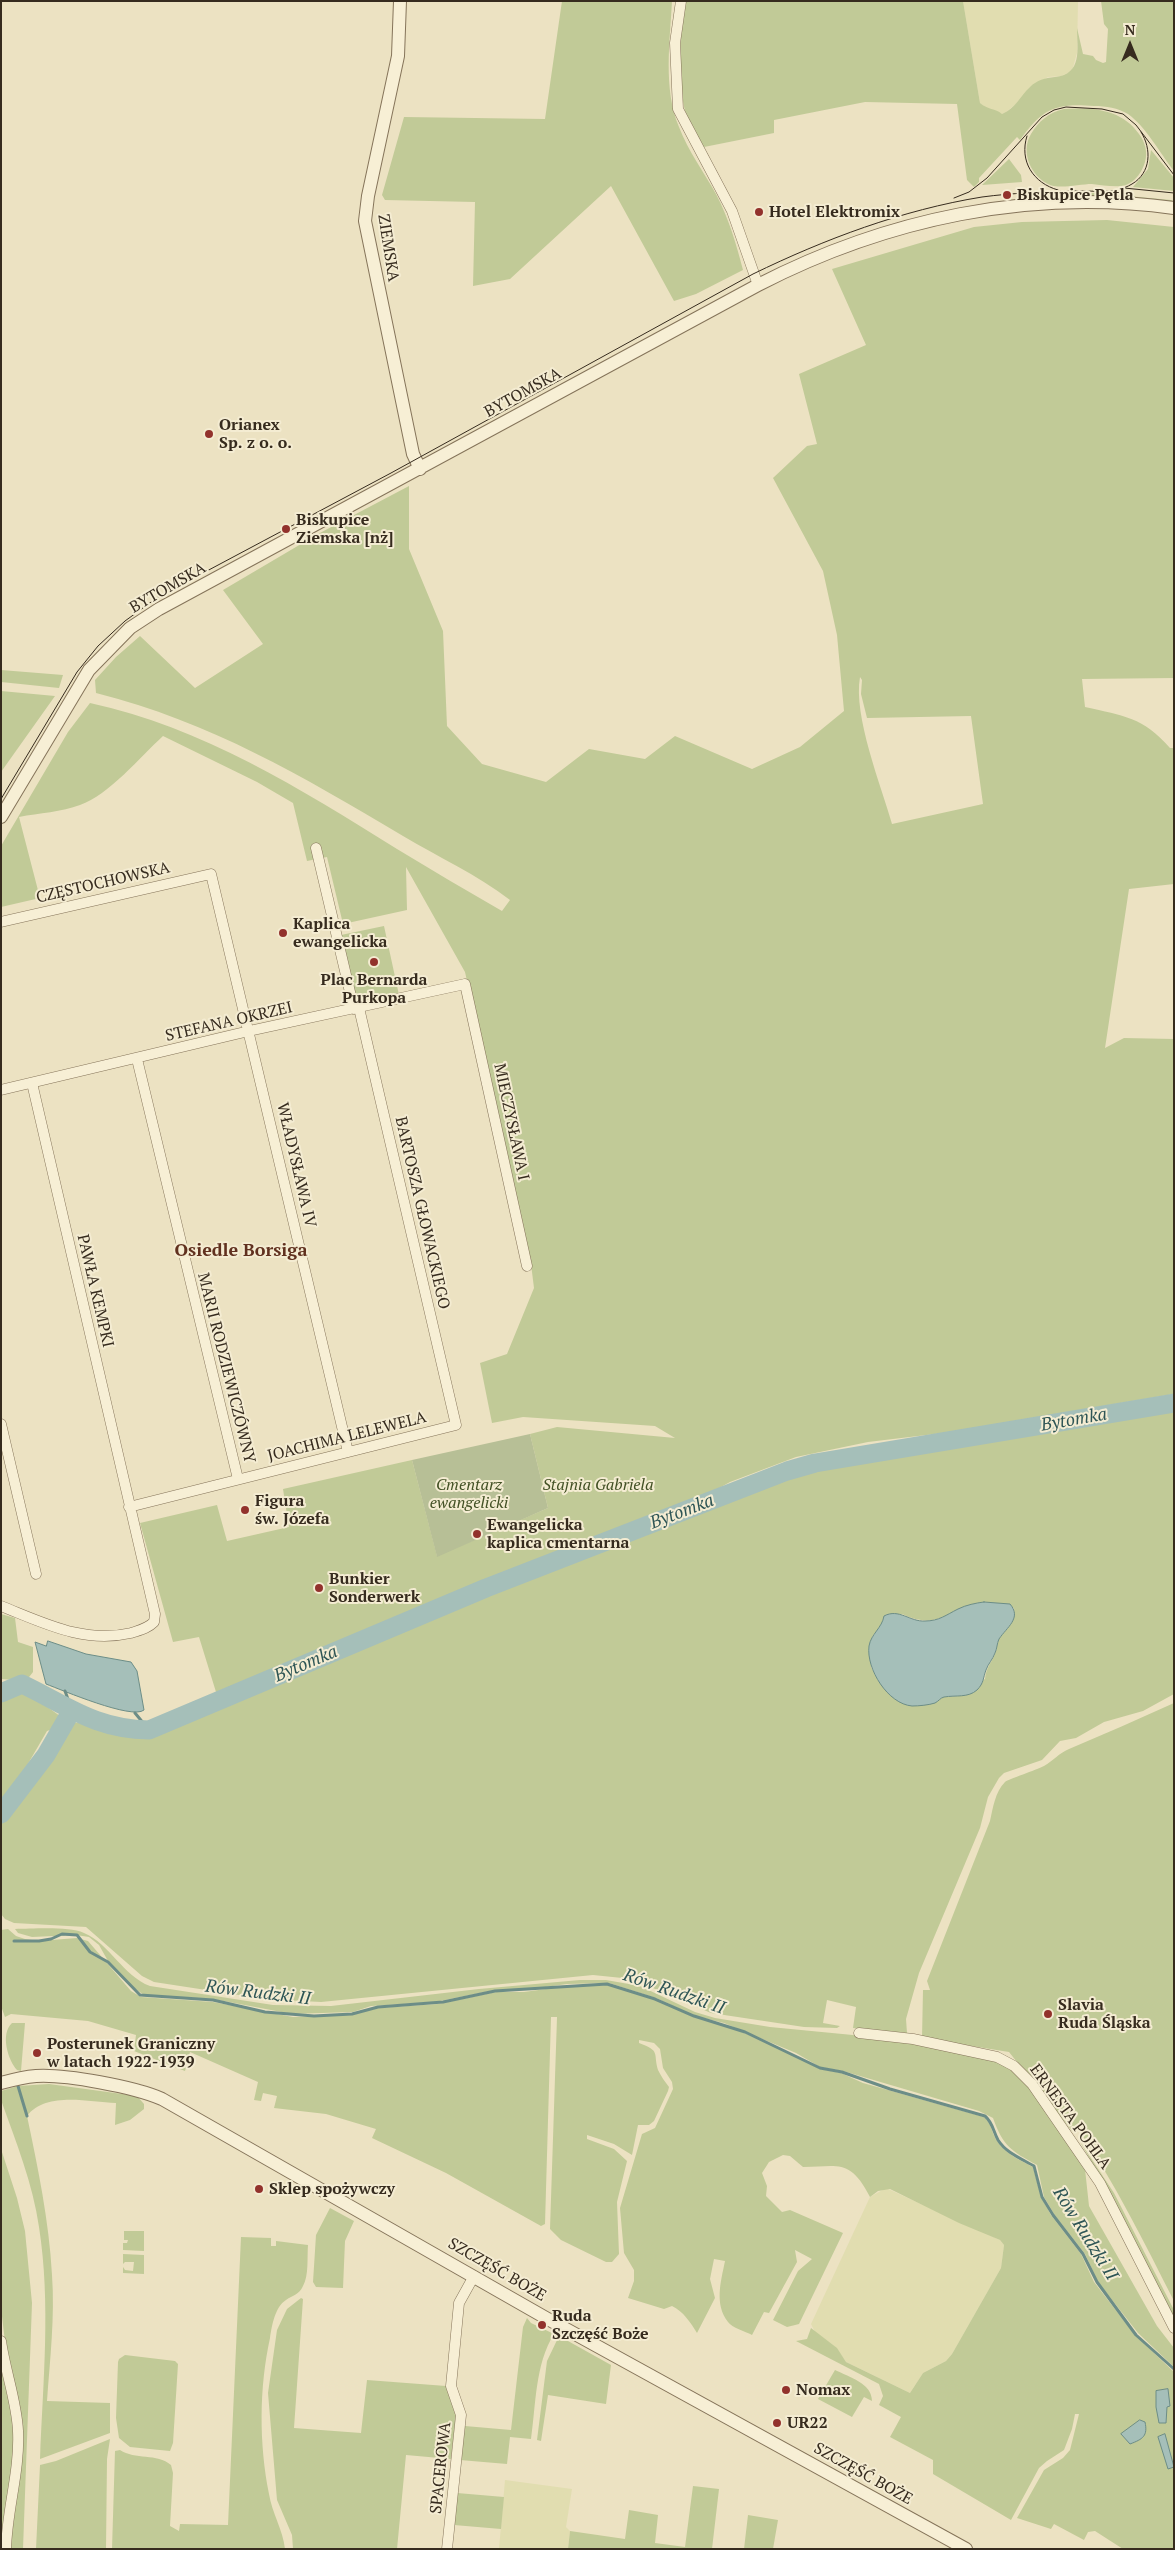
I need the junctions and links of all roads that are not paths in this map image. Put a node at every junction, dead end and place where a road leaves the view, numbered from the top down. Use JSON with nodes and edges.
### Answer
{"nodes":[{"id":1,"x":400,"y":1,"type":"edge"},
{"id":2,"x":681,"y":1,"type":"edge"},
{"id":3,"x":1174,"y":208,"type":"edge"},
{"id":4,"x":758,"y":285,"type":"junction"},
{"id":5,"x":420,"y":468,"type":"junction"},
{"id":6,"x":1,"y":817,"type":"edge"},
{"id":7,"x":316,"y":848,"type":"dead end"},
{"id":8,"x":211,"y":874,"type":"joint"},
{"id":9,"x":1,"y":922,"type":"edge"},
{"id":10,"x":465,"y":984,"type":"joint"},
{"id":11,"x":357,"y":1009,"type":"junction"},
{"id":12,"x":249,"y":1031,"type":"junction"},
{"id":13,"x":137,"y":1059,"type":"junction"},
{"id":14,"x":32,"y":1083,"type":"junction"},
{"id":15,"x":1,"y":1090,"type":"edge"},
{"id":16,"x":527,"y":1266,"type":"dead end"},
{"id":17,"x":1,"y":1424,"type":"edge"},
{"id":18,"x":456,"y":1425,"type":"joint"},
{"id":19,"x":348,"y":1452,"type":"junction"},
{"id":20,"x":238,"y":1479,"type":"junction"},
{"id":21,"x":129,"y":1507,"type":"junction"},
{"id":22,"x":36,"y":1574,"type":"dead end"},
{"id":23,"x":1,"y":1606,"type":"edge"},
{"id":24,"x":860,"y":2033,"type":"dead end"},
{"id":25,"x":1,"y":2083,"type":"edge"},
{"id":26,"x":474,"y":2276,"type":"junction"},
{"id":27,"x":1174,"y":2328,"type":"edge"},
{"id":28,"x":1,"y":2341,"type":"edge"},
{"id":29,"x":6,"y":2549,"type":"edge"},
{"id":30,"x":447,"y":2549,"type":"edge"},
{"id":31,"x":966,"y":2549,"type":"edge"}],
"edges":[{"from":1,"to":5,"type":"street","name":"ZIEMSKA"},
{"from":2,"to":4,"type":"street"},
{"from":3,"to":4,"type":"street","name":"BYTOMSKA"},
{"from":4,"to":5,"type":"street","name":"BYTOMSKA"},
{"from":5,"to":6,"type":"street","name":"BYTOMSKA"},
{"from":7,"to":11,"type":"street"},
{"from":8,"to":9,"type":"street","name":"CZĘSTOCHOWSKA"},
{"from":8,"to":12,"type":"street","name":"WŁADYSŁAWA IV"},
{"from":10,"to":11,"type":"street","name":"STEFANA OKRZEI"},
{"from":10,"to":16,"type":"street","name":"MIECZYSŁAWA I"},
{"from":11,"to":12,"type":"street","name":"STEFANA OKRZEI"},
{"from":11,"to":18,"type":"street","name":"BARTOSZA GŁOWACKIEGO"},
{"from":12,"to":13,"type":"street","name":"STEFANA OKRZEI"},
{"from":12,"to":19,"type":"street","name":"WŁADYSŁAWA IV"},
{"from":13,"to":14,"type":"street","name":"STEFANA OKRZEI"},
{"from":13,"to":20,"type":"street","name":"MARII RODZIEWICZÓWNY"},
{"from":14,"to":15,"type":"street","name":"STEFANA OKRZEI"},
{"from":14,"to":21,"type":"street","name":"PAWŁA KEMPKI"},
{"from":17,"to":22,"type":"street"},
{"from":18,"to":19,"type":"street","name":"JOACHIMA LELEWELA"},
{"from":19,"to":20,"type":"street","name":"JOACHIMA LELEWELA"},
{"from":20,"to":21,"type":"street","name":"JOACHIMA LELEWELA"},
{"from":21,"to":23,"type":"street","name":"PAWŁA KEMPKI"},
{"from":24,"to":27,"type":"street","name":"ERNESTA POHLA"},
{"from":25,"to":26,"type":"street","name":"SZCZĘŚĆ BOŻE"},
{"from":26,"to":30,"type":"street","name":"SPACEROWA"},
{"from":26,"to":31,"type":"street","name":"SZCZĘŚĆ BOŻE"},
{"from":28,"to":29,"type":"street"}]}
